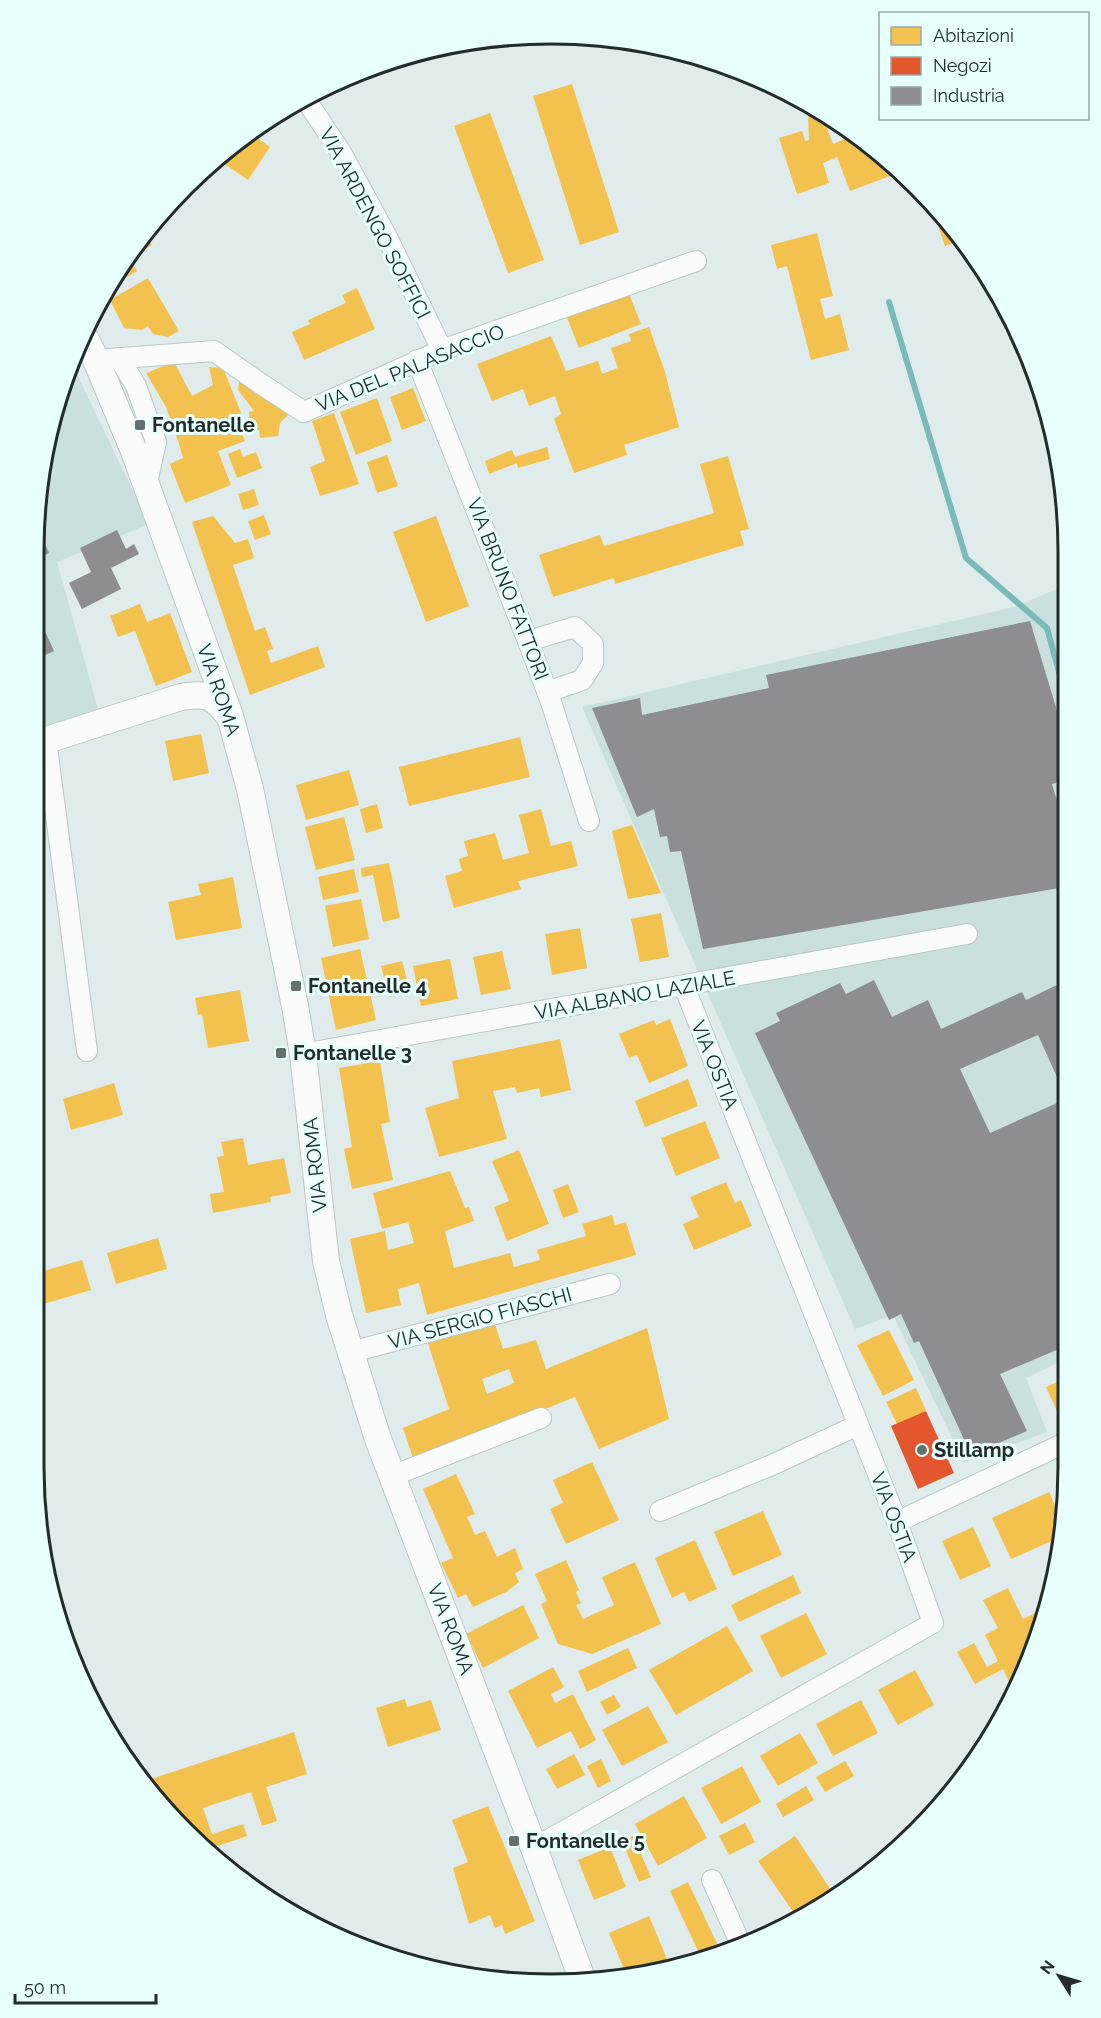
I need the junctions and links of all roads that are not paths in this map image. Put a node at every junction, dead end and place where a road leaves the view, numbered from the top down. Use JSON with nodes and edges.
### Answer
{"nodes":[{"id":1,"x":309,"y":105,"type":"edge"},
{"id":2,"x":696,"y":261,"type":"dead end"},
{"id":3,"x":89,"y":341,"type":"edge"},
{"id":4,"x":442,"y":350,"type":"junction"},
{"id":5,"x":108,"y":359,"type":"junction"},
{"id":6,"x":417,"y":360,"type":"junction"},
{"id":7,"x":528,"y":641,"type":"junction"},
{"id":8,"x":206,"y":649,"type":"junction"},
{"id":9,"x":547,"y":692,"type":"junction"},
{"id":10,"x":181,"y":697,"type":"junction"},
{"id":11,"x":230,"y":716,"type":"junction"},
{"id":12,"x":44,"y":741,"type":"edge"},
{"id":13,"x":44,"y":768,"type":"edge"},
{"id":14,"x":589,"y":821,"type":"dead end"},
{"id":15,"x":967,"y":934,"type":"dead end"},
{"id":16,"x":684,"y":986,"type":"junction"},
{"id":17,"x":87,"y":1051,"type":"dead end"},
{"id":18,"x":303,"y":1054,"type":"junction"},
{"id":19,"x":610,"y":1284,"type":"dead end"},
{"id":20,"x":351,"y":1352,"type":"junction"},
{"id":21,"x":541,"y":1418,"type":"dead end"},
{"id":22,"x":858,"y":1425,"type":"junction"},
{"id":23,"x":1058,"y":1446,"type":"edge"},
{"id":24,"x":392,"y":1476,"type":"junction"},
{"id":25,"x":660,"y":1511,"type":"dead end"},
{"id":26,"x":897,"y":1522,"type":"junction"},
{"id":27,"x":534,"y":1848,"type":"junction"},
{"id":28,"x":712,"y":1880,"type":"dead end"},
{"id":29,"x":738,"y":1939,"type":"edge"},
{"id":30,"x":580,"y":1973,"type":"edge"}],
"edges":[{"from":1,"to":4,"type":"street","name":"VIA ARDENGO SOFFICI"},
{"from":2,"to":4,"type":"street","name":"VIA DEL PALASACCIO"},
{"from":3,"to":5,"type":"main road","name":"VIA ROMA"},
{"from":4,"to":6,"type":"street","name":"VIA DEL PALASACCIO"},
{"from":5,"to":6,"type":"street","name":"VIA DEL PALASACCIO"},
{"from":5,"to":8,"type":"main road","name":"VIA ROMA"},
{"from":6,"to":7,"type":"street","name":"VIA BRUNO FATTORI"},
{"from":7,"to":9,"type":"street","name":"VIA BRUNO FATTORI"},
{"from":7,"to":9,"type":"street"},
{"from":8,"to":10,"type":"main road"},
{"from":8,"to":11,"type":"main road","name":"VIA ROMA"},
{"from":9,"to":14,"type":"street","name":"VIA BRUNO FATTORI"},
{"from":10,"to":11,"type":"main road"},
{"from":10,"to":12,"type":"main road"},
{"from":11,"to":18,"type":"main road","name":"VIA ROMA"},
{"from":13,"to":17,"type":"street"},
{"from":15,"to":16,"type":"street","name":"VIA ALBANO LAZIALE"},
{"from":16,"to":18,"type":"street","name":"VIA ALBANO LAZIALE"},
{"from":16,"to":22,"type":"street","name":"VIA OSTIA"},
{"from":18,"to":20,"type":"main road","name":"VIA ROMA"},
{"from":19,"to":20,"type":"street","name":"VIA SERGIO FIASCHI"},
{"from":20,"to":24,"type":"main road","name":"VIA ROMA"},
{"from":21,"to":24,"type":"street"},
{"from":22,"to":25,"type":"street"},
{"from":22,"to":26,"type":"street","name":"VIA OSTIA"},
{"from":23,"to":26,"type":"street"},
{"from":24,"to":27,"type":"main road","name":"VIA ROMA"},
{"from":26,"to":27,"type":"street","name":"VIA OSTIA"},
{"from":27,"to":30,"type":"main road","name":"VIA ROMA"},
{"from":28,"to":29,"type":"street"}]}
